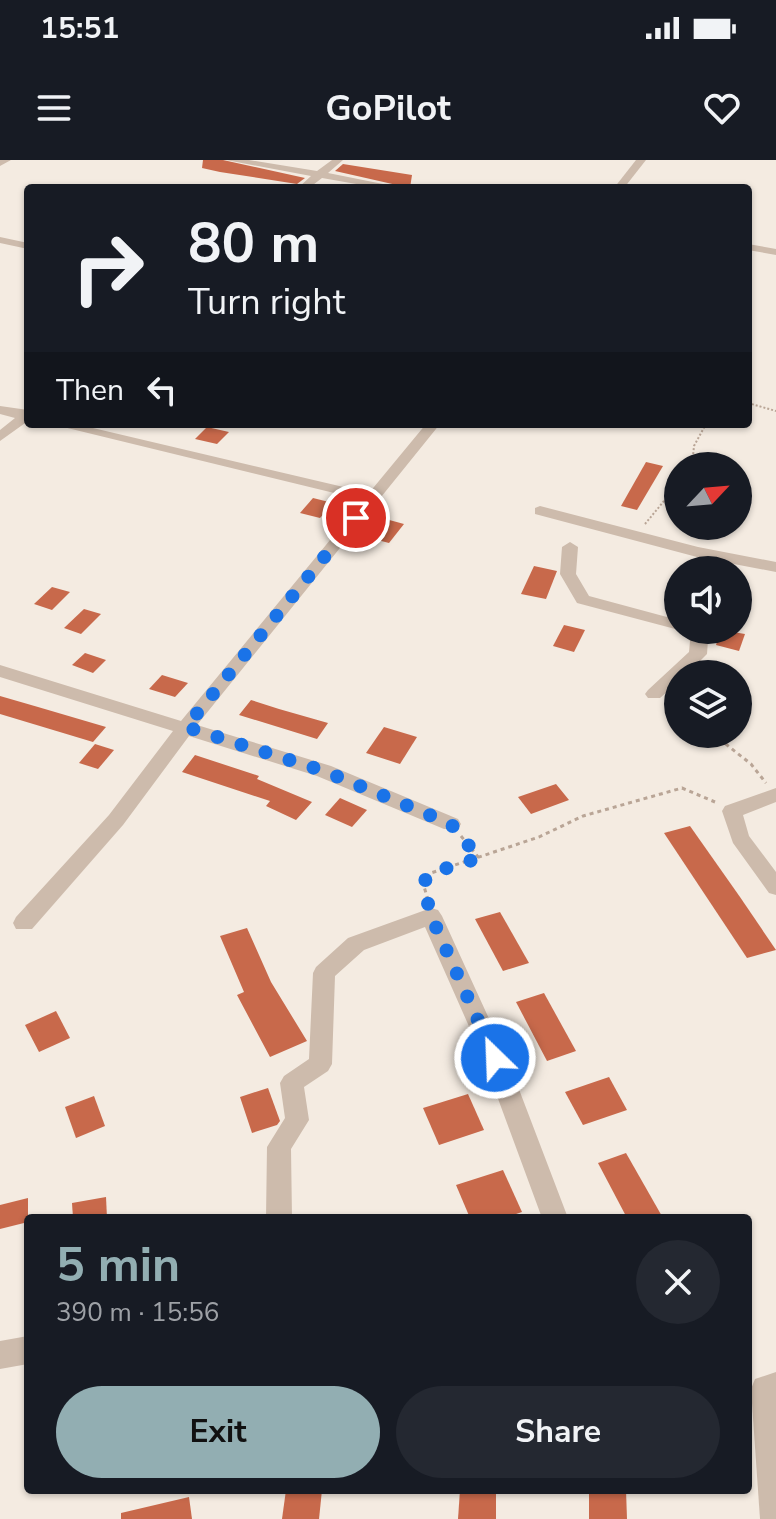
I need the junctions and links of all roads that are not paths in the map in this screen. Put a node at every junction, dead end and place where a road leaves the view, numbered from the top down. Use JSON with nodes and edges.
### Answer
{"nodes":[{"id":1,"x":6,"y":160,"type":"edge"},
{"id":2,"x":231,"y":160,"type":"edge"},
{"id":3,"x":338,"y":160,"type":"edge"},
{"id":4,"x":641,"y":160,"type":"edge"},
{"id":5,"x":0,"y":163,"type":"edge"},
{"id":6,"x":319,"y":175,"type":"junction"},
{"id":7,"x":308,"y":184,"type":"edge"},
{"id":8,"x":374,"y":184,"type":"edge"},
{"id":9,"x":622,"y":184,"type":"edge"},
{"id":10,"x":0,"y":240,"type":"edge"},
{"id":11,"x":24,"y":245,"type":"edge"},
{"id":12,"x":752,"y":248,"type":"edge"},
{"id":13,"x":776,"y":252,"type":"edge"},
{"id":14,"x":0,"y":410,"type":"edge"},
{"id":15,"x":24,"y":415,"type":"edge"},
{"id":16,"x":24,"y":418,"type":"edge"},
{"id":17,"x":75,"y":428,"type":"edge"},
{"id":18,"x":430,"y":428,"type":"edge"},
{"id":19,"x":0,"y":437,"type":"edge"},
{"id":20,"x":373,"y":498,"type":"junction"},
{"id":21,"x":540,"y":511,"type":"dead end"},
{"id":22,"x":570,"y":547,"type":"dead end"},
{"id":23,"x":776,"y":567,"type":"edge"},
{"id":24,"x":664,"y":621,"type":"edge"},
{"id":25,"x":699,"y":644,"type":"edge"},
{"id":26,"x":0,"y":671,"type":"edge"},
{"id":27,"x":654,"y":694,"type":"dead end"},
{"id":28,"x":186,"y":727,"type":"junction"},
{"id":29,"x":776,"y":795,"type":"edge"},
{"id":30,"x":451,"y":824,"type":"road end"},
{"id":31,"x":776,"y":887,"type":"edge"},
{"id":32,"x":24,"y":923,"type":"dead end"},
{"id":33,"x":279,"y":1214,"type":"edge"},
{"id":34,"x":554,"y":1214,"type":"edge"},
{"id":35,"x":24,"y":1351,"type":"edge"},
{"id":36,"x":0,"y":1355,"type":"edge"},
{"id":37,"x":763,"y":1388,"type":"edge"},
{"id":38,"x":775,"y":1519,"type":"edge"}],
"edges":[{"from":1,"to":5,"type":"street"},
{"from":2,"to":6,"type":"street"},
{"from":3,"to":6,"type":"street"},
{"from":4,"to":9,"type":"street"},
{"from":6,"to":7,"type":"street"},
{"from":6,"to":8,"type":"street"},
{"from":10,"to":11,"type":"street"},
{"from":12,"to":13,"type":"street"},
{"from":14,"to":15,"type":"street"},
{"from":16,"to":19,"type":"street"},
{"from":17,"to":20,"type":"street"},
{"from":18,"to":20,"type":"street"},
{"from":20,"to":28,"type":"street"},
{"from":21,"to":23,"type":"street"},
{"from":22,"to":24,"type":"street"},
{"from":25,"to":27,"type":"street"},
{"from":26,"to":28,"type":"street"},
{"from":28,"to":30,"type":"street"},
{"from":28,"to":32,"type":"street"},
{"from":29,"to":31,"type":"street"},
{"from":33,"to":34,"type":"street"},
{"from":35,"to":36,"type":"street"},
{"from":37,"to":38,"type":"street"}]}
